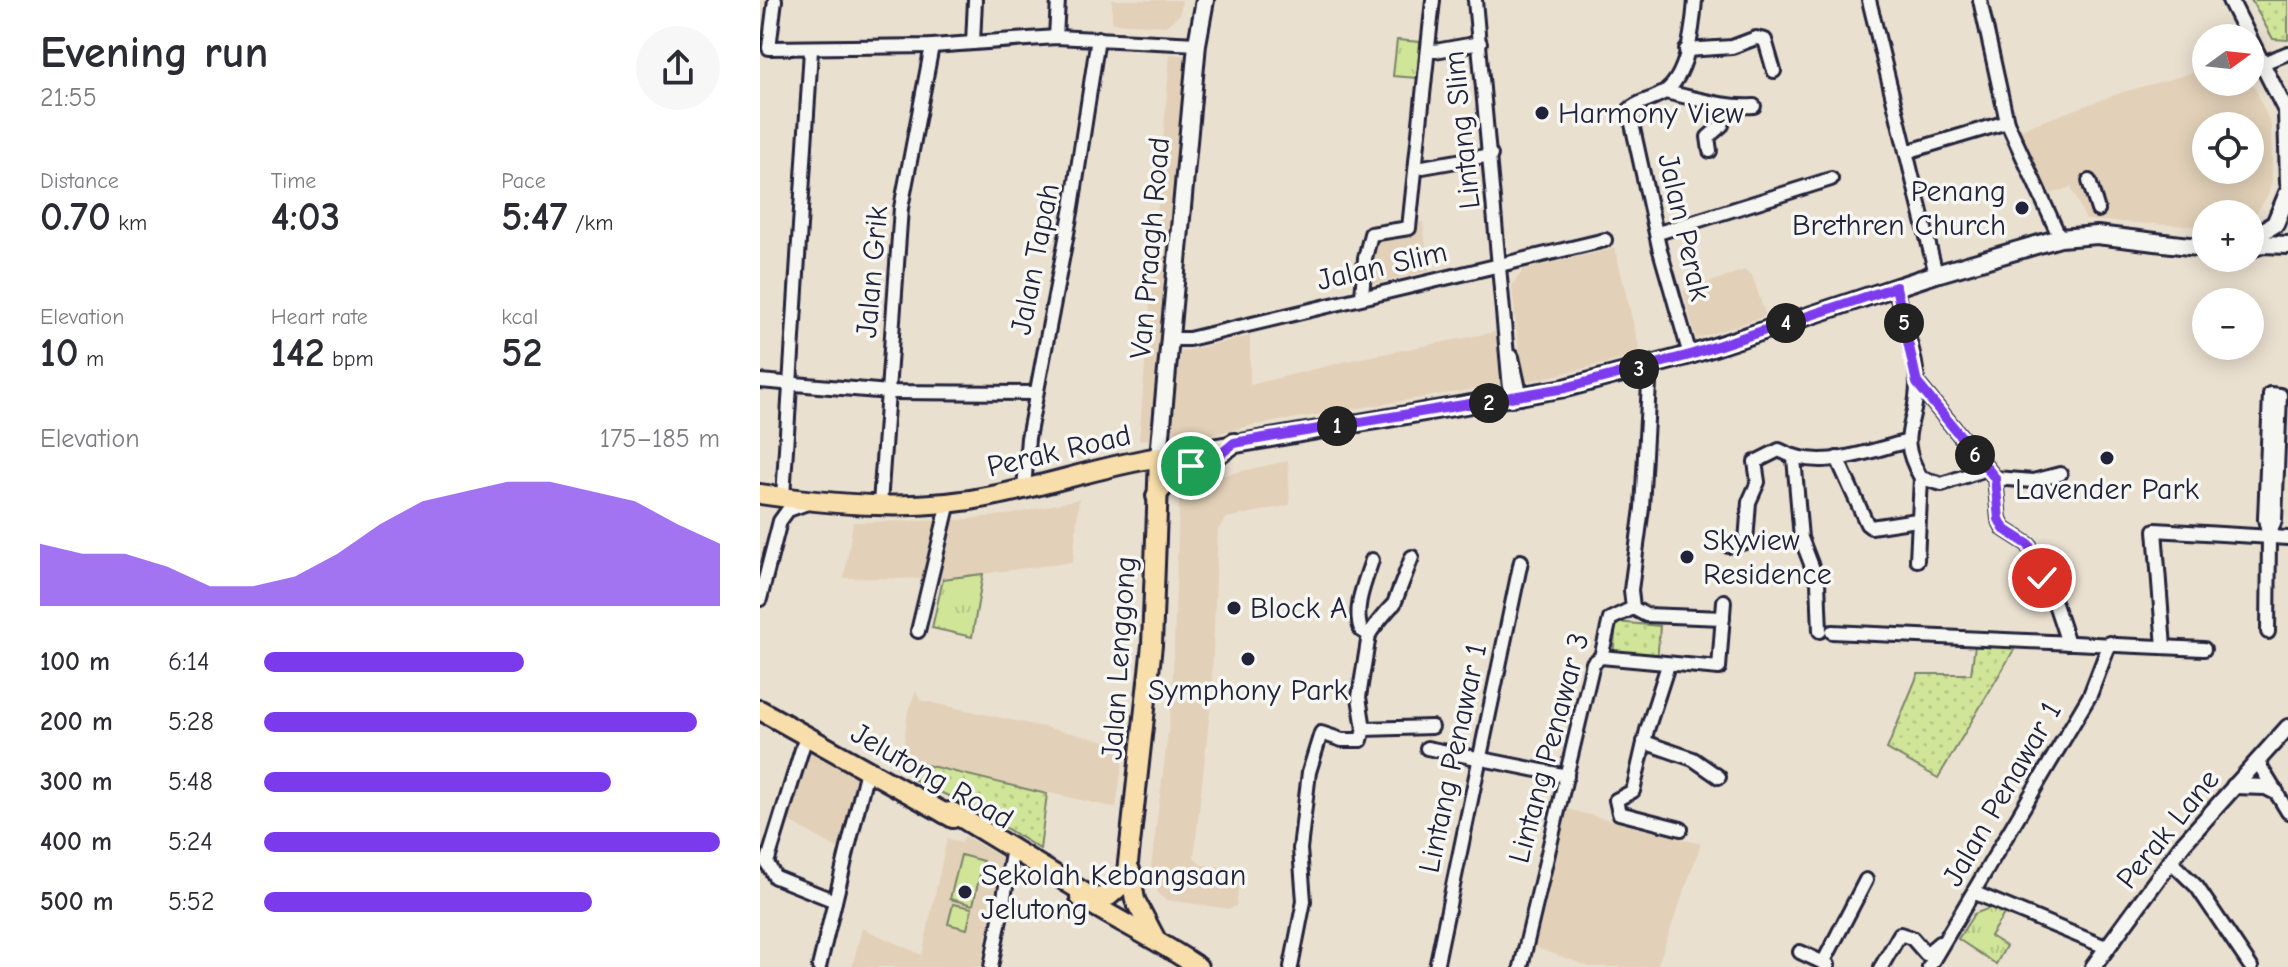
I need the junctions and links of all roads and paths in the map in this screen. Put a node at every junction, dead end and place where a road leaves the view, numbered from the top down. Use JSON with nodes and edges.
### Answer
{"nodes":[{"id":1,"x":775,"y":0,"type":"edge"},
{"id":2,"x":975,"y":0,"type":"edge"},
{"id":3,"x":1058,"y":0,"type":"edge"},
{"id":4,"x":1197,"y":0,"type":"edge"},
{"id":5,"x":1205,"y":0,"type":"edge"},
{"id":6,"x":1433,"y":0,"type":"edge"},
{"id":7,"x":1475,"y":0,"type":"edge"},
{"id":8,"x":1695,"y":0,"type":"edge"},
{"id":9,"x":1869,"y":0,"type":"edge"},
{"id":10,"x":1980,"y":0,"type":"edge"},
{"id":11,"x":2230,"y":0,"type":"edge"},
{"id":12,"x":2243,"y":24,"type":"edge"},
{"id":13,"x":1056,"y":37,"type":"junction"},
{"id":14,"x":1098,"y":38,"type":"junction"},
{"id":15,"x":973,"y":43,"type":"junction"},
{"id":16,"x":1480,"y":43,"type":"junction"},
{"id":17,"x":1197,"y":44,"type":"junction"},
{"id":18,"x":932,"y":46,"type":"junction"},
{"id":19,"x":811,"y":50,"type":"junction"},
{"id":20,"x":1686,"y":50,"type":"junction"},
{"id":21,"x":1435,"y":51,"type":"dead end"},
{"id":22,"x":2288,"y":53,"type":"edge"},
{"id":23,"x":2264,"y":63,"type":"edge"},
{"id":24,"x":2264,"y":65,"type":"edge"},
{"id":25,"x":1774,"y":71,"type":"dead end"},
{"id":26,"x":1665,"y":92,"type":"junction"},
{"id":27,"x":1754,"y":106,"type":"dead end"},
{"id":28,"x":1727,"y":108,"type":"junction"},
{"id":29,"x":2007,"y":122,"type":"junction"},
{"id":30,"x":1710,"y":151,"type":"dead end"},
{"id":31,"x":1906,"y":152,"type":"junction"},
{"id":32,"x":1491,"y":155,"type":"junction"},
{"id":33,"x":1423,"y":167,"type":"dead end"},
{"id":34,"x":1831,"y":179,"type":"dead end"},
{"id":35,"x":2089,"y":181,"type":"dead end"},
{"id":36,"x":2288,"y":183,"type":"edge"},
{"id":37,"x":2288,"y":193,"type":"edge"},
{"id":38,"x":2098,"y":210,"type":"dead end"},
{"id":39,"x":2264,"y":231,"type":"edge"},
{"id":40,"x":1658,"y":233,"type":"junction"},
{"id":41,"x":2060,"y":238,"type":"junction"},
{"id":42,"x":1605,"y":240,"type":"dead end"},
{"id":43,"x":2264,"y":244,"type":"edge"},
{"id":44,"x":2192,"y":246,"type":"edge"},
{"id":45,"x":2288,"y":252,"type":"edge"},
{"id":46,"x":1501,"y":264,"type":"junction"},
{"id":47,"x":1936,"y":274,"type":"junction"},
{"id":48,"x":1896,"y":287,"type":"junction"},
{"id":49,"x":1362,"y":297,"type":"junction"},
{"id":50,"x":1170,"y":339,"type":"junction"},
{"id":51,"x":1690,"y":355,"type":"junction"},
{"id":52,"x":1650,"y":366,"type":"junction"},
{"id":53,"x":760,"y":381,"type":"edge"},
{"id":54,"x":1917,"y":383,"type":"junction"},
{"id":55,"x":791,"y":386,"type":"junction"},
{"id":56,"x":889,"y":392,"type":"junction"},
{"id":57,"x":1036,"y":393,"type":"junction"},
{"id":58,"x":1516,"y":399,"type":"junction"},
{"id":59,"x":1905,"y":442,"type":"junction"},
{"id":60,"x":1234,"y":443,"type":"junction"},
{"id":61,"x":1794,"y":458,"type":"junction"},
{"id":62,"x":1837,"y":458,"type":"junction"},
{"id":63,"x":1159,"y":461,"type":"junction"},
{"id":64,"x":1991,"y":474,"type":"junction"},
{"id":65,"x":2060,"y":474,"type":"dead end"},
{"id":66,"x":1921,"y":478,"type":"junction"},
{"id":67,"x":1024,"y":489,"type":"junction"},
{"id":68,"x":760,"y":494,"type":"edge"},
{"id":69,"x":1156,"y":496,"type":"junction"},
{"id":70,"x":783,"y":497,"type":"junction"},
{"id":71,"x":814,"y":501,"type":"junction"},
{"id":72,"x":949,"y":502,"type":"junction"},
{"id":73,"x":880,"y":504,"type":"junction"},
{"id":74,"x":1917,"y":520,"type":"junction"},
{"id":75,"x":2269,"y":537,"type":"junction"},
{"id":76,"x":2288,"y":538,"type":"edge"},
{"id":77,"x":1728,"y":546,"type":"dead end"},
{"id":78,"x":1412,"y":557,"type":"dead end"},
{"id":79,"x":1372,"y":560,"type":"dead end"},
{"id":80,"x":1917,"y":560,"type":"dead end"},
{"id":81,"x":1521,"y":561,"type":"dead end"},
{"id":82,"x":761,"y":593,"type":"edge"},
{"id":83,"x":1724,"y":601,"type":"dead end"},
{"id":84,"x":1633,"y":608,"type":"junction"},
{"id":85,"x":1723,"y":618,"type":"junction"},
{"id":86,"x":918,"y":631,"type":"dead end"},
{"id":87,"x":2268,"y":632,"type":"dead end"},
{"id":88,"x":1369,"y":635,"type":"junction"},
{"id":89,"x":2068,"y":643,"type":"junction"},
{"id":90,"x":2110,"y":643,"type":"junction"},
{"id":91,"x":2164,"y":647,"type":"junction"},
{"id":92,"x":2204,"y":649,"type":"dead end"},
{"id":93,"x":1601,"y":657,"type":"junction"},
{"id":94,"x":1668,"y":665,"type":"junction"},
{"id":95,"x":760,"y":710,"type":"edge"},
{"id":96,"x":1432,"y":727,"type":"dead end"},
{"id":97,"x":2288,"y":727,"type":"edge"},
{"id":98,"x":1364,"y":729,"type":"junction"},
{"id":99,"x":806,"y":736,"type":"junction"},
{"id":100,"x":1644,"y":742,"type":"junction"},
{"id":101,"x":1427,"y":748,"type":"dead end"},
{"id":102,"x":1478,"y":759,"type":"junction"},
{"id":103,"x":2257,"y":761,"type":"junction"},
{"id":104,"x":867,"y":770,"type":"junction"},
{"id":105,"x":1567,"y":776,"type":"junction"},
{"id":106,"x":1719,"y":777,"type":"dead end"},
{"id":107,"x":2234,"y":786,"type":"junction"},
{"id":108,"x":2276,"y":792,"type":"junction"},
{"id":109,"x":2288,"y":812,"type":"edge"},
{"id":110,"x":944,"y":813,"type":"junction"},
{"id":111,"x":1681,"y":829,"type":"dead end"},
{"id":112,"x":1012,"y":854,"type":"junction"},
{"id":113,"x":763,"y":862,"type":"edge"},
{"id":114,"x":2171,"y":862,"type":"junction"},
{"id":115,"x":1129,"y":863,"type":"junction"},
{"id":116,"x":1866,"y":880,"type":"dead end"},
{"id":117,"x":1975,"y":893,"type":"junction"},
{"id":118,"x":835,"y":901,"type":"junction"},
{"id":119,"x":1155,"y":938,"type":"junction"},
{"id":120,"x":2108,"y":948,"type":"junction"},
{"id":121,"x":1800,"y":952,"type":"dead end"},
{"id":122,"x":1827,"y":965,"type":"edge"},
{"id":123,"x":819,"y":967,"type":"edge"},
{"id":124,"x":991,"y":967,"type":"edge"},
{"id":125,"x":1198,"y":967,"type":"edge"},
{"id":126,"x":1291,"y":967,"type":"edge"},
{"id":127,"x":1436,"y":967,"type":"edge"},
{"id":128,"x":1521,"y":967,"type":"edge"},
{"id":129,"x":1881,"y":967,"type":"edge"},
{"id":130,"x":1929,"y":967,"type":"edge"},
{"id":131,"x":2093,"y":967,"type":"edge"},
{"id":132,"x":2251,"y":967,"type":"edge"}],
"edges":[{"from":1,"to":19,"type":"street"},
{"from":2,"to":15,"type":"street"},
{"from":3,"to":13,"type":"street"},
{"from":4,"to":17,"type":"main road","name":"Van Praagh Road"},
{"from":5,"to":17,"type":"main road","name":"Van Praagh Road"},
{"from":6,"to":49,"type":"street"},
{"from":7,"to":16,"type":"street","name":"Lintang Slim"},
{"from":8,"to":20,"type":"street"},
{"from":9,"to":31,"type":"street"},
{"from":10,"to":29,"type":"street"},
{"from":11,"to":12,"type":"street"},
{"from":13,"to":14,"type":"street"},
{"from":13,"to":15,"type":"street"},
{"from":14,"to":17,"type":"street"},
{"from":14,"to":57,"type":"street","name":"Jalan Tapah"},
{"from":15,"to":18,"type":"street"},
{"from":16,"to":21,"type":"street"},
{"from":16,"to":32,"type":"street","name":"Lintang Slim"},
{"from":17,"to":50,"type":"main road","name":"Van Praagh Road"},
{"from":18,"to":19,"type":"street"},
{"from":18,"to":56,"type":"street","name":"Jalan Grik"},
{"from":19,"to":55,"type":"street"},
{"from":20,"to":25,"type":"street"},
{"from":20,"to":26,"type":"street"},
{"from":22,"to":23,"type":"street"},
{"from":24,"to":36,"type":"street"},
{"from":26,"to":28,"type":"street"},
{"from":26,"to":40,"type":"street","name":"Jalan Perak"},
{"from":27,"to":28,"type":"street"},
{"from":28,"to":30,"type":"street"},
{"from":29,"to":31,"type":"street"},
{"from":29,"to":41,"type":"street"},
{"from":31,"to":47,"type":"street"},
{"from":32,"to":33,"type":"street"},
{"from":32,"to":46,"type":"street","name":"Lintang Slim"},
{"from":34,"to":40,"type":"street"},
{"from":35,"to":38,"type":"street"},
{"from":37,"to":39,"type":"main road"},
{"from":40,"to":51,"type":"street","name":"Jalan Perak"},
{"from":41,"to":44,"type":"main road","name":"Perak Road"},
{"from":41,"to":47,"type":"main road","name":"Perak Road"},
{"from":42,"to":46,"type":"street","name":"Jalan Slim"},
{"from":43,"to":45,"type":"main road"},
{"from":46,"to":49,"type":"street","name":"Jalan Slim"},
{"from":46,"to":58,"type":"street","name":"Lintang Slim"},
{"from":47,"to":48,"type":"main road","name":"Perak Road"},
{"from":48,"to":51,"type":"main road","name":"Perak Road"},
{"from":48,"to":54,"type":"street"},
{"from":49,"to":50,"type":"street","name":"Jalan Slim"},
{"from":50,"to":63,"type":"main road","name":"Van Praagh Road"},
{"from":51,"to":52,"type":"main road","name":"Perak Road"},
{"from":52,"to":58,"type":"main road","name":"Perak Road"},
{"from":52,"to":84,"type":"street"},
{"from":53,"to":55,"type":"street"},
{"from":54,"to":59,"type":"street"},
{"from":54,"to":64,"type":"street"},
{"from":55,"to":56,"type":"street"},
{"from":55,"to":70,"type":"street"},
{"from":56,"to":57,"type":"street"},
{"from":56,"to":73,"type":"street","name":"Jalan Grik"},
{"from":57,"to":67,"type":"street","name":"Jalan Tapah"},
{"from":58,"to":60,"type":"main road","name":"Perak Road"},
{"from":59,"to":62,"type":"street"},
{"from":59,"to":66,"type":"street"},
{"from":60,"to":63,"type":"main road","name":"Perak Road"},
{"from":60,"to":69,"type":"main road"},
{"from":61,"to":62,"type":"street"},
{"from":61,"to":77,"type":"street"},
{"from":61,"to":89,"type":"street"},
{"from":62,"to":74,"type":"street"},
{"from":63,"to":67,"type":"main road","name":"Perak Road"},
{"from":63,"to":69,"type":"main road","name":"Jalan Lenggong"},
{"from":64,"to":65,"type":"street"},
{"from":64,"to":66,"type":"street"},
{"from":64,"to":89,"type":"street"},
{"from":66,"to":74,"type":"street"},
{"from":67,"to":72,"type":"main road","name":"Perak Road"},
{"from":68,"to":70,"type":"main road","name":"Perak Road"},
{"from":69,"to":115,"type":"main road","name":"Jalan Lenggong"},
{"from":70,"to":71,"type":"main road","name":"Perak Road"},
{"from":71,"to":73,"type":"main road","name":"Perak Road"},
{"from":71,"to":82,"type":"street"},
{"from":72,"to":73,"type":"main road","name":"Perak Road"},
{"from":72,"to":86,"type":"street"},
{"from":74,"to":80,"type":"street"},
{"from":75,"to":75,"type":"street"},
{"from":75,"to":76,"type":"street"},
{"from":75,"to":87,"type":"street"},
{"from":75,"to":91,"type":"street"},
{"from":78,"to":88,"type":"street"},
{"from":79,"to":88,"type":"street"},
{"from":81,"to":102,"type":"street","name":"Lintang Penawar 1"},
{"from":83,"to":85,"type":"street"},
{"from":84,"to":85,"type":"street"},
{"from":84,"to":93,"type":"street","name":"Lintang Penawar 3"},
{"from":85,"to":94,"type":"street"},
{"from":88,"to":98,"type":"street"},
{"from":89,"to":90,"type":"street"},
{"from":90,"to":91,"type":"street"},
{"from":90,"to":117,"type":"street","name":"Jalan Penawar 1"},
{"from":91,"to":92,"type":"street"},
{"from":93,"to":94,"type":"street"},
{"from":93,"to":105,"type":"street","name":"Lintang Penawar 3"},
{"from":94,"to":100,"type":"street"},
{"from":95,"to":99,"type":"main road","name":"Jelutong Road"},
{"from":96,"to":98,"type":"street"},
{"from":97,"to":103,"type":"street","name":"Perak Lane"},
{"from":98,"to":126,"type":"street"},
{"from":99,"to":104,"type":"main road","name":"Jelutong Road"},
{"from":99,"to":113,"type":"street"},
{"from":100,"to":106,"type":"street"},
{"from":100,"to":111,"type":"street"},
{"from":101,"to":102,"type":"street"},
{"from":102,"to":105,"type":"street"},
{"from":102,"to":127,"type":"street","name":"Lintang Penawar 1"},
{"from":103,"to":107,"type":"street","name":"Perak Lane"},
{"from":103,"to":108,"type":"street"},
{"from":104,"to":110,"type":"main road","name":"Jelutong Road"},
{"from":104,"to":118,"type":"street"},
{"from":105,"to":128,"type":"street","name":"Lintang Penawar 3"},
{"from":107,"to":108,"type":"street"},
{"from":107,"to":114,"type":"street","name":"Perak Lane"},
{"from":108,"to":109,"type":"street"},
{"from":110,"to":112,"type":"main road","name":"Jelutong Road"},
{"from":110,"to":115,"type":"main road","name":"Jalan Lenggong"},
{"from":112,"to":119,"type":"main road","name":"Jelutong Road"},
{"from":112,"to":124,"type":"street"},
{"from":113,"to":118,"type":"street"},
{"from":114,"to":120,"type":"street","name":"Perak Lane"},
{"from":114,"to":132,"type":"street"},
{"from":115,"to":119,"type":"main road","name":"Jalan Lenggong"},
{"from":116,"to":122,"type":"street"},
{"from":117,"to":120,"type":"street"},
{"from":117,"to":129,"type":"street"},
{"from":117,"to":130,"type":"street","name":"Jalan Penawar 1"},
{"from":118,"to":123,"type":"street"},
{"from":119,"to":125,"type":"main road","name":"Jelutong Road"},
{"from":120,"to":131,"type":"street","name":"Perak Lane"},
{"from":121,"to":122,"type":"street"}]}
